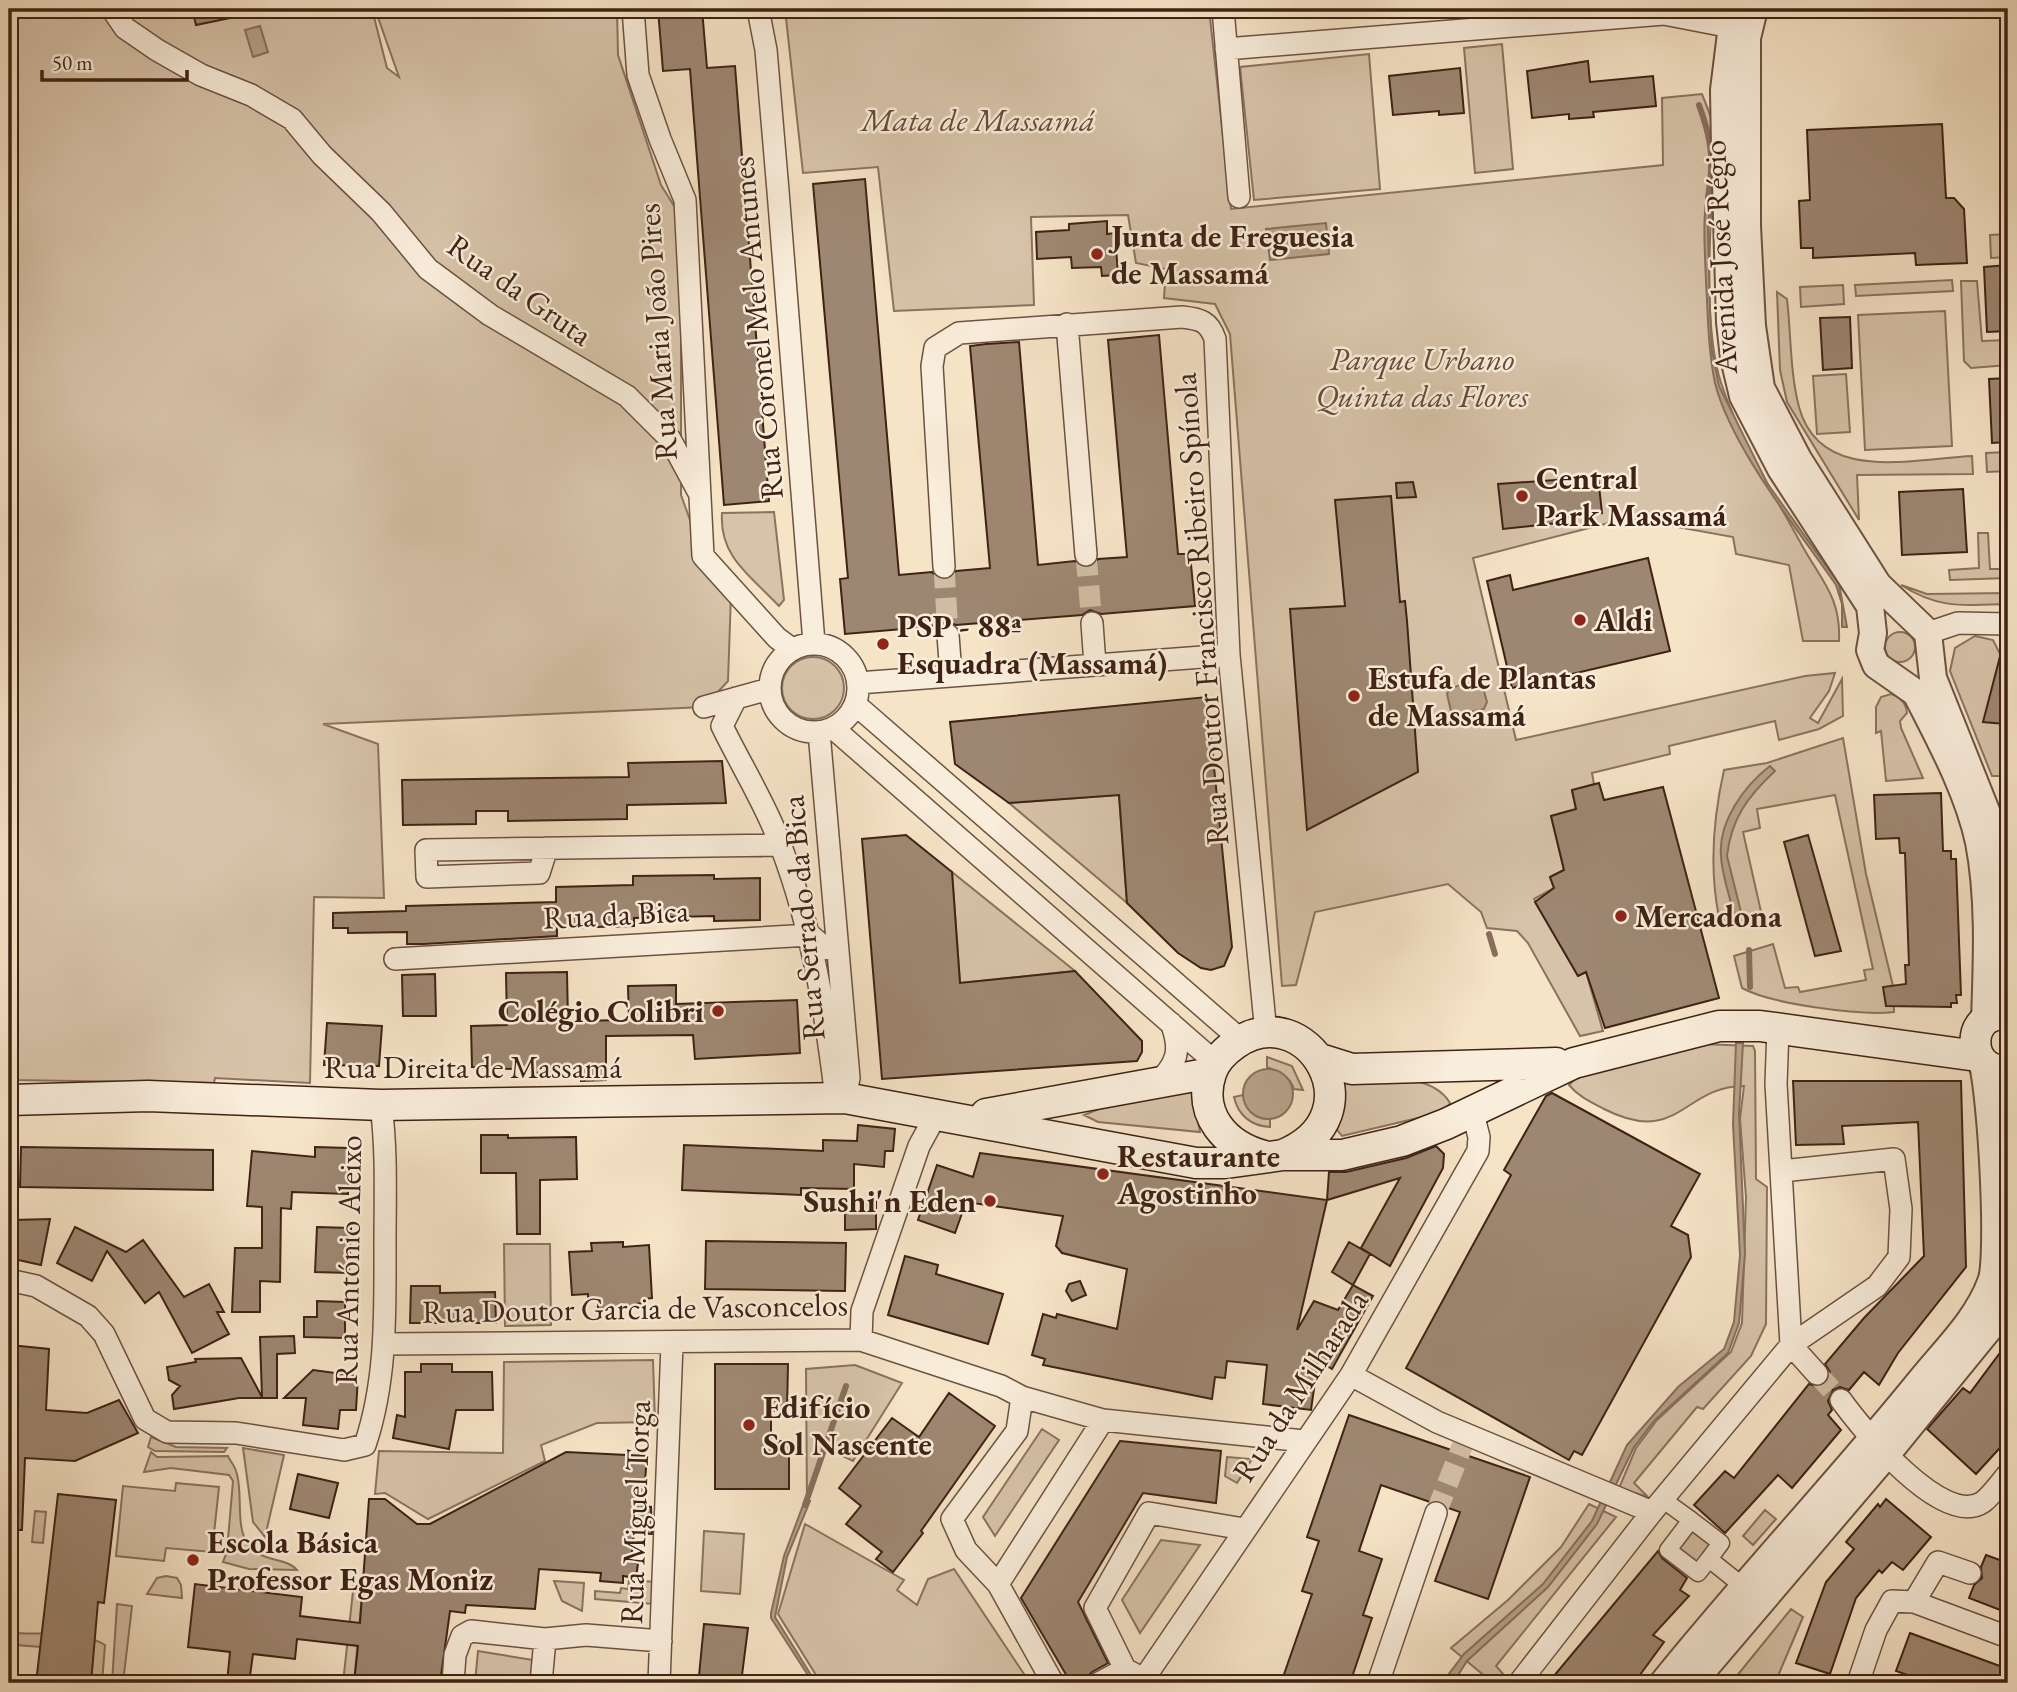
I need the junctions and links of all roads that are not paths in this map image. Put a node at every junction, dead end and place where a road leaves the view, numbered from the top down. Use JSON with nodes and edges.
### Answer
{"nodes":[{"id":1,"x":112,"y":9,"type":"edge"},
{"id":2,"x":633,"y":9,"type":"edge"},
{"id":3,"x":758,"y":9,"type":"edge"},
{"id":4,"x":1223,"y":9,"type":"edge"},
{"id":5,"x":1754,"y":9,"type":"edge"},
{"id":6,"x":1663,"y":11,"type":"edge"},
{"id":7,"x":1732,"y":18,"type":"edge"},
{"id":8,"x":1226,"y":49,"type":"junction"},
{"id":9,"x":1239,"y":197,"type":"dead end"},
{"id":10,"x":1068,"y":324,"type":"junction"},
{"id":11,"x":698,"y":491,"type":"junction"},
{"id":12,"x":1086,"y":555,"type":"tunnel mouth"},
{"id":13,"x":944,"y":567,"type":"tunnel mouth"},
{"id":14,"x":1092,"y":623,"type":"tunnel mouth"},
{"id":15,"x":2008,"y":624,"type":"edge"},
{"id":16,"x":1872,"y":633,"type":"junction"},
{"id":17,"x":948,"y":635,"type":"tunnel mouth"},
{"id":18,"x":1925,"y":637,"type":"junction"},
{"id":19,"x":814,"y":643,"type":"junction"},
{"id":20,"x":792,"y":649,"type":"junction"},
{"id":21,"x":1229,"y":655,"type":"junction"},
{"id":22,"x":1095,"y":665,"type":"junction"},
{"id":23,"x":951,"y":675,"type":"junction"},
{"id":24,"x":1894,"y":677,"type":"junction"},
{"id":25,"x":769,"y":689,"type":"junction"},
{"id":26,"x":857,"y":693,"type":"junction"},
{"id":27,"x":736,"y":698,"type":"junction"},
{"id":28,"x":704,"y":707,"type":"dead end"},
{"id":29,"x":826,"y":730,"type":"junction"},
{"id":30,"x":780,"y":845,"type":"junction"},
{"id":31,"x":547,"y":848,"type":"junction"},
{"id":32,"x":810,"y":935,"type":"junction"},
{"id":33,"x":836,"y":951,"type":"junction"},
{"id":34,"x":395,"y":959,"type":"dead end"},
{"id":35,"x":2008,"y":995,"type":"edge"},
{"id":36,"x":1171,"y":1023,"type":"junction"},
{"id":37,"x":1778,"y":1029,"type":"junction"},
{"id":38,"x":1254,"y":1036,"type":"junction"},
{"id":39,"x":1989,"y":1042,"type":"edge"},
{"id":40,"x":1320,"y":1059,"type":"junction"},
{"id":41,"x":1574,"y":1063,"type":"junction"},
{"id":42,"x":1450,"y":1066,"type":"junction"},
{"id":43,"x":1214,"y":1068,"type":"junction"},
{"id":44,"x":1156,"y":1084,"type":"junction"},
{"id":45,"x":840,"y":1098,"type":"junction"},
{"id":46,"x":9,"y":1100,"type":"edge"},
{"id":47,"x":381,"y":1105,"type":"junction"},
{"id":48,"x":1472,"y":1110,"type":"junction"},
{"id":49,"x":937,"y":1113,"type":"junction"},
{"id":50,"x":1273,"y":1155,"type":"junction"},
{"id":51,"x":1782,"y":1171,"type":"junction"},
{"id":52,"x":9,"y":1280,"type":"edge"},
{"id":53,"x":2008,"y":1300,"type":"edge"},
{"id":54,"x":861,"y":1340,"type":"junction"},
{"id":55,"x":384,"y":1344,"type":"junction"},
{"id":56,"x":672,"y":1344,"type":"junction"},
{"id":57,"x":1791,"y":1345,"type":"junction"},
{"id":58,"x":1817,"y":1374,"type":"tunnel mouth"},
{"id":59,"x":1351,"y":1375,"type":"junction"},
{"id":60,"x":1021,"y":1397,"type":"junction"},
{"id":61,"x":1841,"y":1400,"type":"tunnel mouth"},
{"id":62,"x":1103,"y":1420,"type":"junction"},
{"id":63,"x":1304,"y":1441,"type":"junction"},
{"id":64,"x":1879,"y":1447,"type":"junction"},
{"id":65,"x":2008,"y":1474,"type":"edge"},
{"id":66,"x":1657,"y":1506,"type":"junction"},
{"id":67,"x":1436,"y":1513,"type":"tunnel mouth"},
{"id":68,"x":1692,"y":1520,"type":"junction"},
{"id":69,"x":1244,"y":1529,"type":"junction"},
{"id":70,"x":1709,"y":1559,"type":"junction"},
{"id":71,"x":1970,"y":1573,"type":"dead end"},
{"id":72,"x":998,"y":1584,"type":"junction"},
{"id":73,"x":1744,"y":1587,"type":"junction"},
{"id":74,"x":1914,"y":1602,"type":"junction"},
{"id":75,"x":661,"y":1635,"type":"junction"},
{"id":76,"x":2008,"y":1637,"type":"edge"},
{"id":77,"x":553,"y":1638,"type":"junction"},
{"id":78,"x":1136,"y":1677,"type":"edge"},
{"id":79,"x":453,"y":1683,"type":"edge"},
{"id":80,"x":541,"y":1683,"type":"edge"},
{"id":81,"x":659,"y":1683,"type":"edge"},
{"id":82,"x":1053,"y":1683,"type":"edge"},
{"id":83,"x":1099,"y":1683,"type":"edge"},
{"id":84,"x":1378,"y":1683,"type":"edge"},
{"id":85,"x":1519,"y":1683,"type":"edge"},
{"id":86,"x":1663,"y":1683,"type":"edge"},
{"id":87,"x":1692,"y":1683,"type":"edge"},
{"id":88,"x":1858,"y":1683,"type":"edge"}],
"edges":[{"from":1,"to":11,"type":"street","name":"Rua da Gruta"},
{"from":2,"to":11,"type":"street","name":"Rua Maria João Pires"},
{"from":3,"to":19,"type":"street","name":"Rua Coronel Melo Antunes"},
{"from":4,"to":8,"type":"street"},
{"from":5,"to":18,"type":"street","name":"Avenida José Régio"},
{"from":6,"to":7,"type":"street"},
{"from":6,"to":8,"type":"street"},
{"from":7,"to":16,"type":"street","name":"Avenida José Régio"},
{"from":8,"to":9,"type":"street"},
{"from":10,"to":12,"type":"street"},
{"from":10,"to":13,"type":"street"},
{"from":10,"to":21,"type":"street","name":"Rua Doutor Francisco Ribeiro Spínola"},
{"from":11,"to":20,"type":"street","name":"Rua da Gruta"},
{"from":14,"to":22,"type":"street"},
{"from":15,"to":18,"type":"street"},
{"from":16,"to":18,"type":"street"},
{"from":16,"to":24,"type":"street","name":"Avenida José Régio"},
{"from":17,"to":23,"type":"street"},
{"from":18,"to":24,"type":"street"},
{"from":18,"to":35,"type":"street"},
{"from":19,"to":20,"type":"street"},
{"from":19,"to":26,"type":"street"},
{"from":20,"to":25,"type":"street"},
{"from":21,"to":22,"type":"street"},
{"from":21,"to":38,"type":"street","name":"Rua Doutor Francisco Ribeiro Spínola"},
{"from":22,"to":23,"type":"street"},
{"from":23,"to":26,"type":"street"},
{"from":24,"to":39,"type":"street","name":"Avenida José Régio"},
{"from":25,"to":27,"type":"street"},
{"from":25,"to":29,"type":"street"},
{"from":26,"to":29,"type":"street"},
{"from":26,"to":38,"type":"street"},
{"from":27,"to":28,"type":"street"},
{"from":27,"to":30,"type":"street","name":"Rua Serrado da Bica"},
{"from":29,"to":33,"type":"street","name":"Rua Serrado da Bica"},
{"from":29,"to":36,"type":"street"},
{"from":30,"to":31,"type":"street"},
{"from":30,"to":32,"type":"street","name":"Rua Serrado da Bica"},
{"from":31,"to":31,"type":"street"},
{"from":32,"to":33,"type":"street"},
{"from":32,"to":34,"type":"street","name":"Rua da Bica"},
{"from":32,"to":45,"type":"street","name":"Rua Serrado da Bica"},
{"from":33,"to":45,"type":"street","name":"Rua Serrado da Bica"},
{"from":36,"to":43,"type":"street"},
{"from":36,"to":44,"type":"street"},
{"from":37,"to":39,"type":"main road","name":"Rua Direita de Massamá"},
{"from":37,"to":41,"type":"main road","name":"Rua Direita de Massamá"},
{"from":37,"to":51,"type":"street"},
{"from":38,"to":40,"type":"main road","name":"Rua Direita de Massamá"},
{"from":38,"to":43,"type":"main road"},
{"from":39,"to":64,"type":"street","name":"Avenida José Régio"},
{"from":40,"to":42,"type":"main road","name":"Rua Direita de Massamá"},
{"from":40,"to":50,"type":"main road","name":"Rua Direita de Massamá"},
{"from":41,"to":42,"type":"main road","name":"Rua Direita de Massamá"},
{"from":41,"to":48,"type":"main road","name":"Rua Direita de Massamá"},
{"from":42,"to":48,"type":"main road"},
{"from":43,"to":44,"type":"main road","name":"Rua Direita de Massamá"},
{"from":43,"to":50,"type":"main road","name":"Rua Direita de Massamá"},
{"from":44,"to":49,"type":"main road","name":"Rua Direita de Massamá"},
{"from":45,"to":47,"type":"main road","name":"Rua Direita de Massamá"},
{"from":45,"to":49,"type":"main road","name":"Rua Direita de Massamá"},
{"from":46,"to":47,"type":"main road","name":"Rua Direita de Massamá"},
{"from":47,"to":55,"type":"street","name":"Rua António Aleixo"},
{"from":48,"to":50,"type":"main road","name":"Rua Direita de Massamá"},
{"from":48,"to":59,"type":"street","name":"Rua da Milharada"},
{"from":49,"to":50,"type":"main road","name":"Rua Direita de Massamá"},
{"from":49,"to":54,"type":"street","name":"Rua Doutor Garcia de Vasconcelos"},
{"from":51,"to":57,"type":"street"},
{"from":51,"to":57,"type":"street"},
{"from":52,"to":55,"type":"street","name":"Rua António Aleixo"},
{"from":53,"to":64,"type":"street"},
{"from":54,"to":56,"type":"street","name":"Rua Doutor Garcia de Vasconcelos"},
{"from":54,"to":60,"type":"street"},
{"from":55,"to":56,"type":"street","name":"Rua Doutor Garcia de Vasconcelos"},
{"from":56,"to":75,"type":"street","name":"Rua Miguel Torga"},
{"from":57,"to":58,"type":"street"},
{"from":57,"to":66,"type":"street"},
{"from":59,"to":63,"type":"street","name":"Rua da Milharada"},
{"from":59,"to":66,"type":"street"},
{"from":60,"to":62,"type":"street"},
{"from":60,"to":72,"type":"street"},
{"from":61,"to":64,"type":"street"},
{"from":62,"to":63,"type":"street"},
{"from":62,"to":72,"type":"street"},
{"from":63,"to":69,"type":"street","name":"Rua da Milharada"},
{"from":64,"to":65,"type":"street"},
{"from":64,"to":73,"type":"street"},
{"from":64,"to":87,"type":"street"},
{"from":66,"to":68,"type":"street"},
{"from":66,"to":85,"type":"street"},
{"from":67,"to":84,"type":"street"},
{"from":68,"to":70,"type":"street"},
{"from":68,"to":70,"type":"street"},
{"from":69,"to":78,"type":"street","name":"Rua da Milharada"},
{"from":69,"to":78,"type":"street"},
{"from":70,"to":73,"type":"street"},
{"from":71,"to":74,"type":"street"},
{"from":72,"to":82,"type":"street"},
{"from":73,"to":86,"type":"street"},
{"from":74,"to":76,"type":"street"},
{"from":74,"to":88,"type":"street"},
{"from":75,"to":77,"type":"street"},
{"from":75,"to":81,"type":"street","name":"Rua Miguel Torga"},
{"from":77,"to":79,"type":"street"},
{"from":77,"to":80,"type":"street"},
{"from":78,"to":83,"type":"street"}]}
